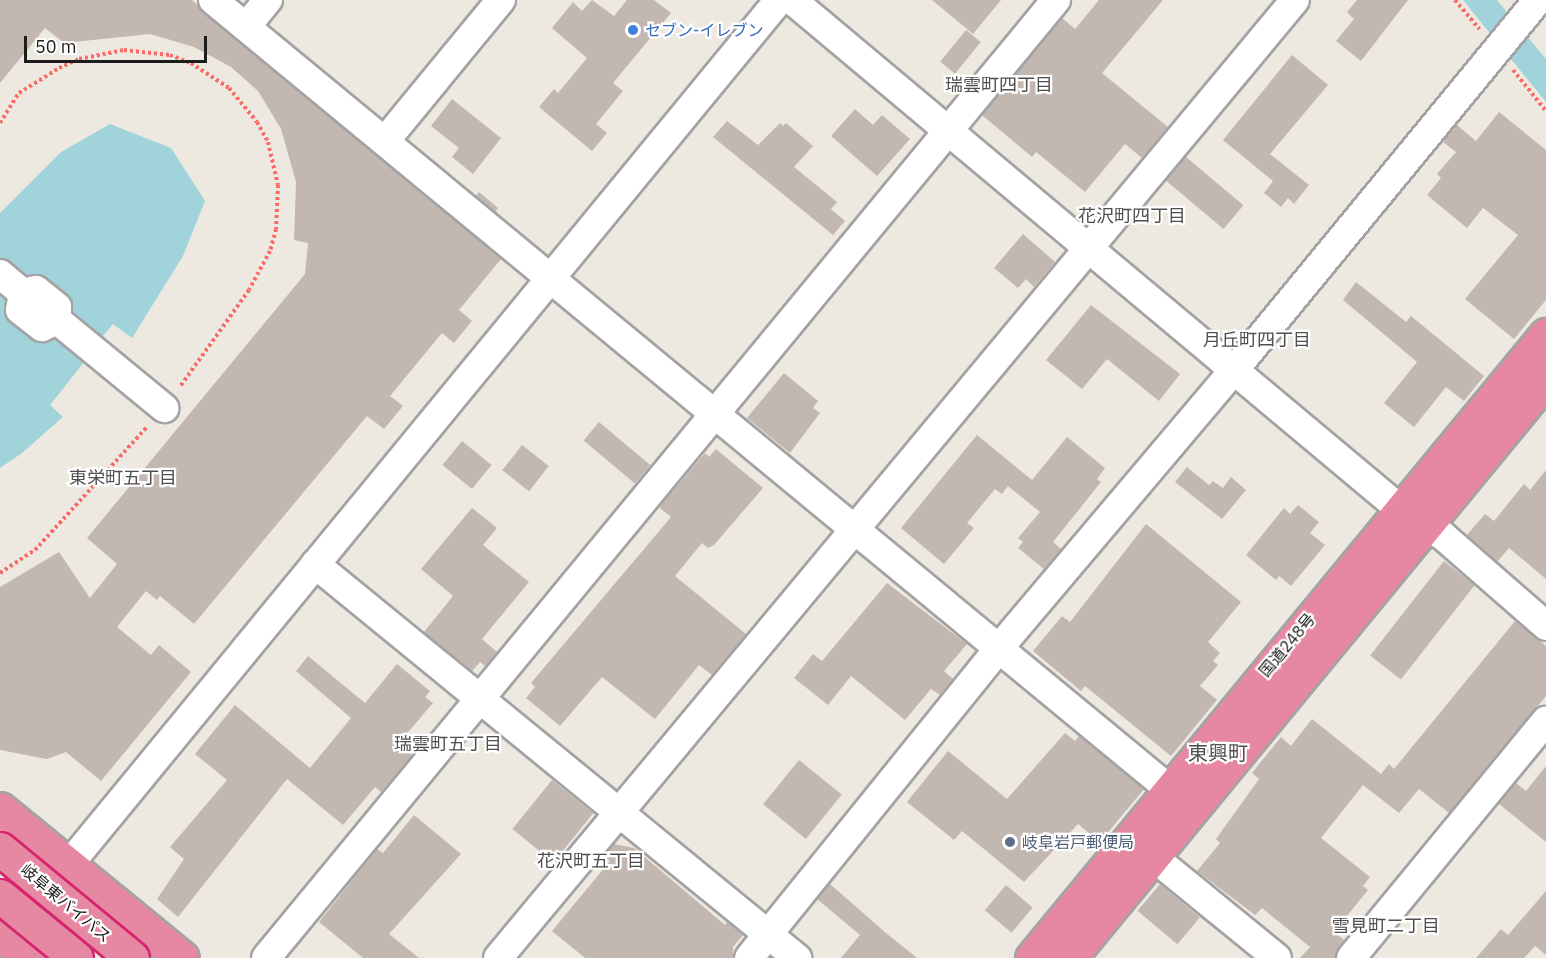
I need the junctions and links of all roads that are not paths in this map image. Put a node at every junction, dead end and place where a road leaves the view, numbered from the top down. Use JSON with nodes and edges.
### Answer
{"nodes":[{"id":1,"x":213,"y":0,"type":"edge"},
{"id":2,"x":267,"y":0,"type":"edge"},
{"id":3,"x":501,"y":0,"type":"edge"},
{"id":4,"x":779,"y":0,"type":"edge"},
{"id":5,"x":792,"y":0,"type":"edge"},
{"id":6,"x":1056,"y":0,"type":"edge"},
{"id":7,"x":1295,"y":0,"type":"edge"},
{"id":8,"x":1530,"y":10,"type":"edge"},
{"id":9,"x":246,"y":27,"type":"junction"},
{"id":10,"x":948,"y":131,"type":"junction"},
{"id":11,"x":385,"y":141,"type":"junction"},
{"id":12,"x":1087,"y":247,"type":"junction"},
{"id":13,"x":0,"y":274,"type":"edge"},
{"id":14,"x":549,"y":275,"type":"junction"},
{"id":15,"x":1546,"y":335,"type":"edge"},
{"id":16,"x":1234,"y":370,"type":"junction"},
{"id":17,"x":1546,"y":379,"type":"edge"},
{"id":18,"x":164,"y":408,"type":"road end"},
{"id":19,"x":715,"y":413,"type":"junction"},
{"id":20,"x":1412,"y":517,"type":"junction"},
{"id":21,"x":854,"y":528,"type":"junction"},
{"id":22,"x":315,"y":564,"type":"junction"},
{"id":23,"x":1546,"y":626,"type":"edge"},
{"id":24,"x":999,"y":648,"type":"junction"},
{"id":25,"x":480,"y":699,"type":"junction"},
{"id":26,"x":1546,"y":721,"type":"edge"},
{"id":27,"x":1168,"y":788,"type":"junction"},
{"id":28,"x":0,"y":809,"type":"edge"},
{"id":29,"x":619,"y":812,"type":"junction"},
{"id":30,"x":0,"y":849,"type":"edge"},
{"id":31,"x":1152,"y":856,"type":"junction"},
{"id":32,"x":68,"y":865,"type":"junction"},
{"id":33,"x":0,"y":896,"type":"edge"},
{"id":34,"x":769,"y":935,"type":"junction"},
{"id":35,"x":8,"y":948,"type":"edge"},
{"id":36,"x":76,"y":958,"type":"edge"},
{"id":37,"x":132,"y":958,"type":"edge"},
{"id":38,"x":182,"y":958,"type":"edge"},
{"id":39,"x":266,"y":958,"type":"edge"},
{"id":40,"x":498,"y":958,"type":"edge"},
{"id":41,"x":749,"y":958,"type":"edge"},
{"id":42,"x":797,"y":958,"type":"edge"},
{"id":43,"x":1032,"y":958,"type":"edge"},
{"id":44,"x":1070,"y":958,"type":"edge"},
{"id":45,"x":1277,"y":958,"type":"edge"},
{"id":46,"x":1351,"y":958,"type":"edge"}],
"edges":[{"from":1,"to":9,"type":"street"},
{"from":2,"to":9,"type":"street"},
{"from":3,"to":11,"type":"street"},
{"from":4,"to":14,"type":"street"},
{"from":5,"to":10,"type":"street"},
{"from":6,"to":10,"type":"street"},
{"from":7,"to":12,"type":"street"},
{"from":8,"to":16,"type":"street"},
{"from":9,"to":11,"type":"street"},
{"from":10,"to":12,"type":"street"},
{"from":10,"to":19,"type":"street"},
{"from":11,"to":14,"type":"street"},
{"from":12,"to":16,"type":"street"},
{"from":12,"to":21,"type":"street"},
{"from":13,"to":18,"type":"street"},
{"from":14,"to":19,"type":"street"},
{"from":14,"to":22,"type":"street"},
{"from":15,"to":20,"type":"highway","name":"国道248号"},
{"from":16,"to":20,"type":"street"},
{"from":16,"to":24,"type":"street"},
{"from":17,"to":20,"type":"highway","name":"国道248号"},
{"from":19,"to":21,"type":"street"},
{"from":19,"to":25,"type":"street"},
{"from":20,"to":23,"type":"street"},
{"from":20,"to":27,"type":"highway","name":"国道248号"},
{"from":20,"to":31,"type":"highway","name":"国道248号"},
{"from":21,"to":24,"type":"street"},
{"from":21,"to":29,"type":"street"},
{"from":22,"to":25,"type":"street"},
{"from":22,"to":32,"type":"street"},
{"from":24,"to":27,"type":"street"},
{"from":24,"to":34,"type":"street"},
{"from":25,"to":29,"type":"street"},
{"from":25,"to":39,"type":"street"},
{"from":26,"to":46,"type":"street"},
{"from":27,"to":43,"type":"highway","name":"国道248号"},
{"from":28,"to":32,"type":"highway"},
{"from":29,"to":34,"type":"street"},
{"from":29,"to":40,"type":"street"},
{"from":30,"to":37,"type":"highway","name":"岐阜東バイパス","bridge":true},
{"from":31,"to":44,"type":"highway","name":"国道248号"},
{"from":31,"to":45,"type":"street"},
{"from":32,"to":35,"type":"street"},
{"from":32,"to":38,"type":"highway"},
{"from":33,"to":36,"type":"highway","bridge":true},
{"from":34,"to":41,"type":"street"},
{"from":34,"to":42,"type":"street"}]}
